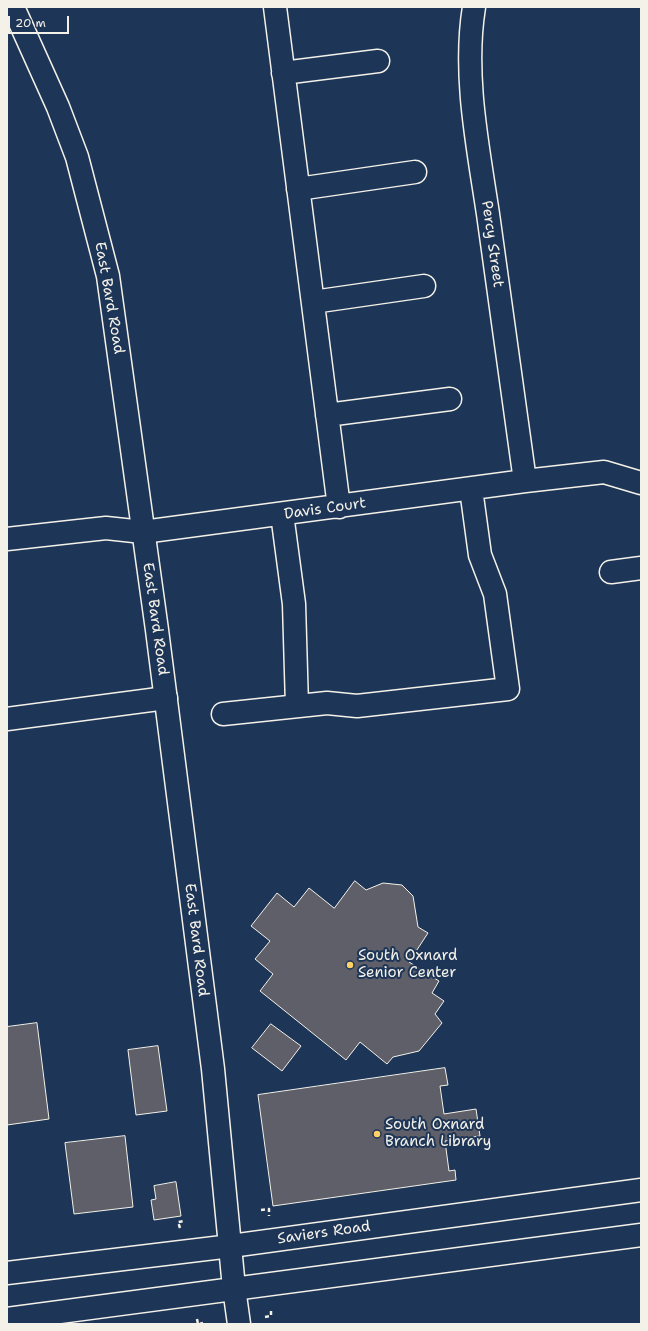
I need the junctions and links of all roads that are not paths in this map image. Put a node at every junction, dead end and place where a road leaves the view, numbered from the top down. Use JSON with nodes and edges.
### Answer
{"nodes":[{"id":1,"x":13,"y":7,"type":"edge"},
{"id":2,"x":275,"y":7,"type":"edge"},
{"id":3,"x":474,"y":7,"type":"edge"},
{"id":4,"x":378,"y":61,"type":"dead end"},
{"id":5,"x":284,"y":73,"type":"junction"},
{"id":6,"x":415,"y":172,"type":"dead end"},
{"id":7,"x":298,"y":189,"type":"junction"},
{"id":8,"x":424,"y":286,"type":"dead end"},
{"id":9,"x":313,"y":302,"type":"junction"},
{"id":10,"x":450,"y":399,"type":"dead end"},
{"id":11,"x":327,"y":415,"type":"junction"},
{"id":12,"x":526,"y":481,"type":"junction"},
{"id":13,"x":641,"y":484,"type":"edge"},
{"id":14,"x":471,"y":489,"type":"junction"},
{"id":15,"x":339,"y":507,"type":"junction"},
{"id":16,"x":282,"y":514,"type":"junction"},
{"id":17,"x":143,"y":532,"type":"junction"},
{"id":18,"x":7,"y":538,"type":"edge"},
{"id":19,"x":641,"y":568,"type":"edge"},
{"id":20,"x":612,"y":572,"type":"dead end"},
{"id":21,"x":166,"y":698,"type":"junction"},
{"id":22,"x":297,"y":706,"type":"junction"},
{"id":23,"x":223,"y":714,"type":"dead end"},
{"id":24,"x":7,"y":719,"type":"edge"},
{"id":25,"x":641,"y":1190,"type":"edge"},
{"id":26,"x":641,"y":1235,"type":"edge"},
{"id":27,"x":231,"y":1246,"type":"junction"},
{"id":28,"x":7,"y":1273,"type":"edge"},
{"id":29,"x":234,"y":1288,"type":"junction"},
{"id":30,"x":7,"y":1319,"type":"edge"},
{"id":31,"x":239,"y":1324,"type":"edge"}],
"edges":[{"from":1,"to":17,"type":"main road","name":"East Bard Road"},
{"from":2,"to":5,"type":"main road"},
{"from":3,"to":12,"type":"main road","name":"Percy Street"},
{"from":4,"to":5,"type":"main road"},
{"from":5,"to":7,"type":"main road"},
{"from":6,"to":7,"type":"main road"},
{"from":7,"to":9,"type":"main road"},
{"from":8,"to":9,"type":"main road"},
{"from":9,"to":11,"type":"main road"},
{"from":10,"to":11,"type":"main road"},
{"from":11,"to":15,"type":"main road"},
{"from":12,"to":13,"type":"main road","name":"Davis Court"},
{"from":12,"to":14,"type":"main road","name":"Davis Court"},
{"from":14,"to":15,"type":"main road","name":"Davis Court"},
{"from":14,"to":22,"type":"main road"},
{"from":15,"to":16,"type":"main road","name":"Davis Court"},
{"from":16,"to":17,"type":"main road","name":"Davis Court"},
{"from":16,"to":22,"type":"main road"},
{"from":17,"to":18,"type":"main road","name":"Davis Court"},
{"from":17,"to":21,"type":"main road","name":"East Bard Road"},
{"from":19,"to":20,"type":"main road"},
{"from":21,"to":24,"type":"main road"},
{"from":21,"to":27,"type":"main road","name":"East Bard Road"},
{"from":22,"to":23,"type":"main road"},
{"from":25,"to":27,"type":"main road","name":"Saviers Road"},
{"from":26,"to":29,"type":"main road"},
{"from":27,"to":28,"type":"main road","name":"Saviers Road"},
{"from":27,"to":29,"type":"main road","name":"East Bard Road"},
{"from":29,"to":30,"type":"main road"},
{"from":29,"to":31,"type":"main road","name":"East Bard Road"}]}
